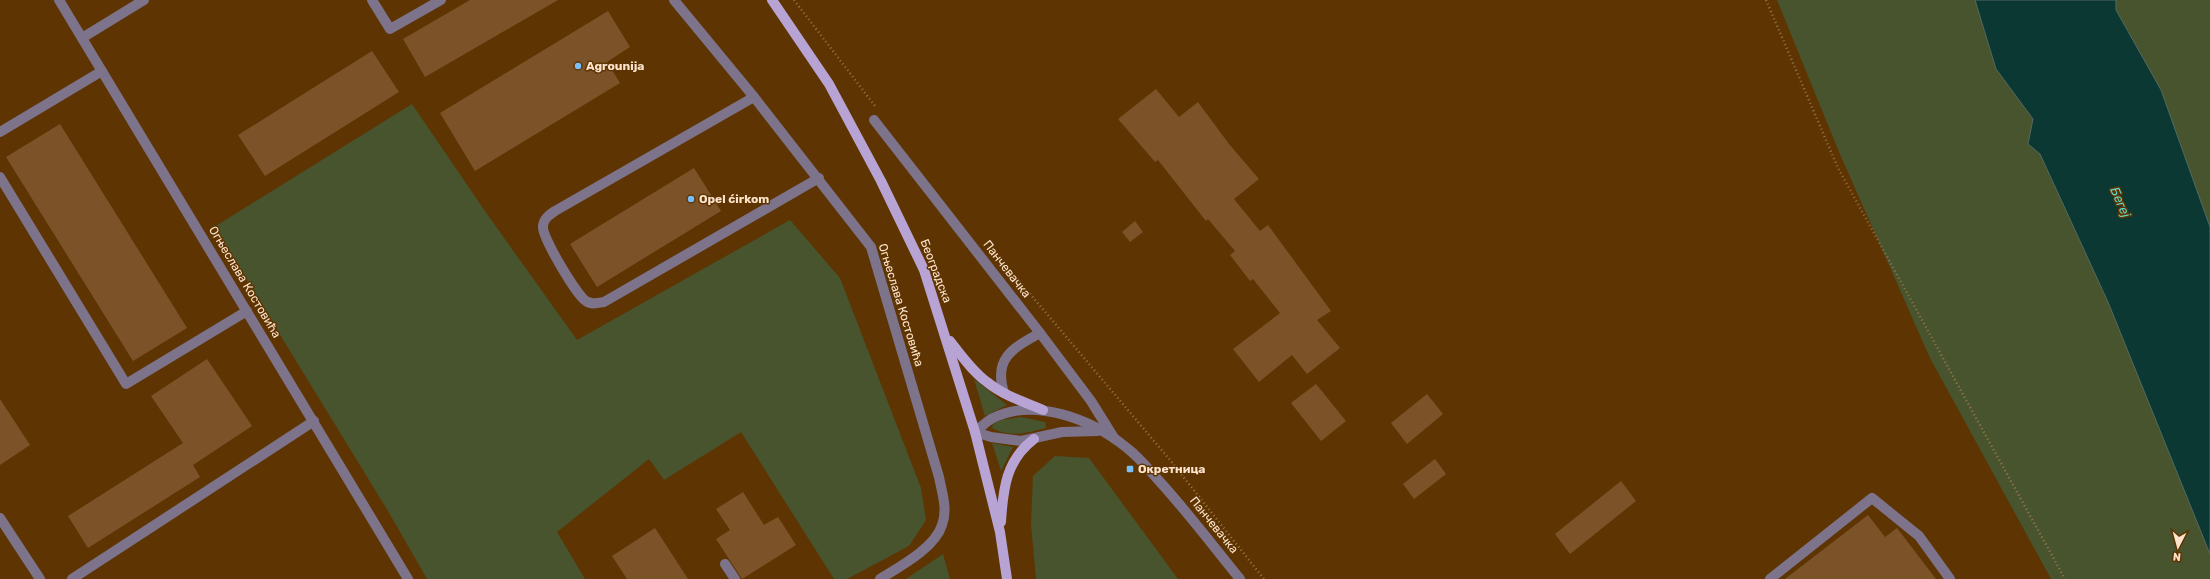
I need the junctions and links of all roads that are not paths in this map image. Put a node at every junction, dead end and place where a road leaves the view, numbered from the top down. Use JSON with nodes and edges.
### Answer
{"nodes":[{"id":1,"x":59,"y":0,"type":"edge"},
{"id":2,"x":144,"y":0,"type":"edge"},
{"id":3,"x":372,"y":0,"type":"edge"},
{"id":4,"x":441,"y":0,"type":"edge"},
{"id":5,"x":674,"y":0,"type":"edge"},
{"id":6,"x":772,"y":0,"type":"edge"},
{"id":7,"x":82,"y":38,"type":"junction"},
{"id":8,"x":102,"y":71,"type":"junction"},
{"id":9,"x":754,"y":97,"type":"junction"},
{"id":10,"x":876,"y":116,"type":"road end"},
{"id":11,"x":0,"y":132,"type":"edge"},
{"id":12,"x":0,"y":176,"type":"edge"},
{"id":13,"x":819,"y":178,"type":"junction"},
{"id":14,"x":247,"y":311,"type":"junction"},
{"id":15,"x":1040,"y":332,"type":"junction"},
{"id":16,"x":946,"y":335,"type":"junction"},
{"id":17,"x":1004,"y":392,"type":"junction"},
{"id":18,"x":1043,"y":410,"type":"junction"},
{"id":19,"x":314,"y":421,"type":"junction"},
{"id":20,"x":1099,"y":431,"type":"junction"},
{"id":21,"x":975,"y":432,"type":"junction"},
{"id":22,"x":1114,"y":438,"type":"junction"},
{"id":23,"x":1034,"y":439,"type":"junction"},
{"id":24,"x":0,"y":518,"type":"edge"},
{"id":25,"x":1000,"y":532,"type":"junction"},
{"id":26,"x":725,"y":564,"type":"dead end"},
{"id":27,"x":40,"y":579,"type":"edge"},
{"id":28,"x":72,"y":579,"type":"edge"},
{"id":29,"x":408,"y":579,"type":"edge"},
{"id":30,"x":735,"y":579,"type":"edge"},
{"id":31,"x":880,"y":579,"type":"edge"},
{"id":32,"x":1007,"y":579,"type":"edge"},
{"id":33,"x":1240,"y":579,"type":"edge"},
{"id":34,"x":1770,"y":579,"type":"edge"},
{"id":35,"x":1950,"y":579,"type":"edge"}],
"edges":[{"from":1,"to":7,"type":"street","name":"Огњеслава Костовића"},
{"from":2,"to":7,"type":"street"},
{"from":3,"to":4,"type":"street"},
{"from":5,"to":9,"type":"street","name":"Огњеслава Костовића"},
{"from":6,"to":16,"type":"main road","name":"Београдска"},
{"from":7,"to":8,"type":"street","name":"Огњеслава Костовића"},
{"from":8,"to":11,"type":"street"},
{"from":8,"to":14,"type":"street","name":"Огњеслава Костовића"},
{"from":9,"to":13,"type":"street","name":"Огњеслава Костовића"},
{"from":9,"to":13,"type":"street"},
{"from":10,"to":15,"type":"street","name":"Панчевачка"},
{"from":12,"to":14,"type":"street"},
{"from":13,"to":31,"type":"street","name":"Огњеслава Костовића"},
{"from":14,"to":19,"type":"street","name":"Огњеслава Костовића"},
{"from":15,"to":17,"type":"street"},
{"from":15,"to":22,"type":"street","name":"Панчевачка"},
{"from":16,"to":17,"type":"main road"},
{"from":16,"to":21,"type":"main road","name":"Београдска"},
{"from":17,"to":18,"type":"main road"},
{"from":18,"to":20,"type":"street","name":"Панчевачка"},
{"from":18,"to":21,"type":"street","name":"Панчевачка"},
{"from":19,"to":28,"type":"street"},
{"from":19,"to":29,"type":"street","name":"Огњеслава Костовића"},
{"from":20,"to":22,"type":"street","name":"Панчевачка"},
{"from":20,"to":23,"type":"street"},
{"from":21,"to":23,"type":"street"},
{"from":21,"to":25,"type":"main road","name":"Београдска"},
{"from":22,"to":33,"type":"street","name":"Панчевачка"},
{"from":23,"to":25,"type":"main road"},
{"from":24,"to":27,"type":"street"},
{"from":25,"to":32,"type":"main road","name":"Београдска"},
{"from":26,"to":30,"type":"street"},
{"from":34,"to":35,"type":"street"}]}
